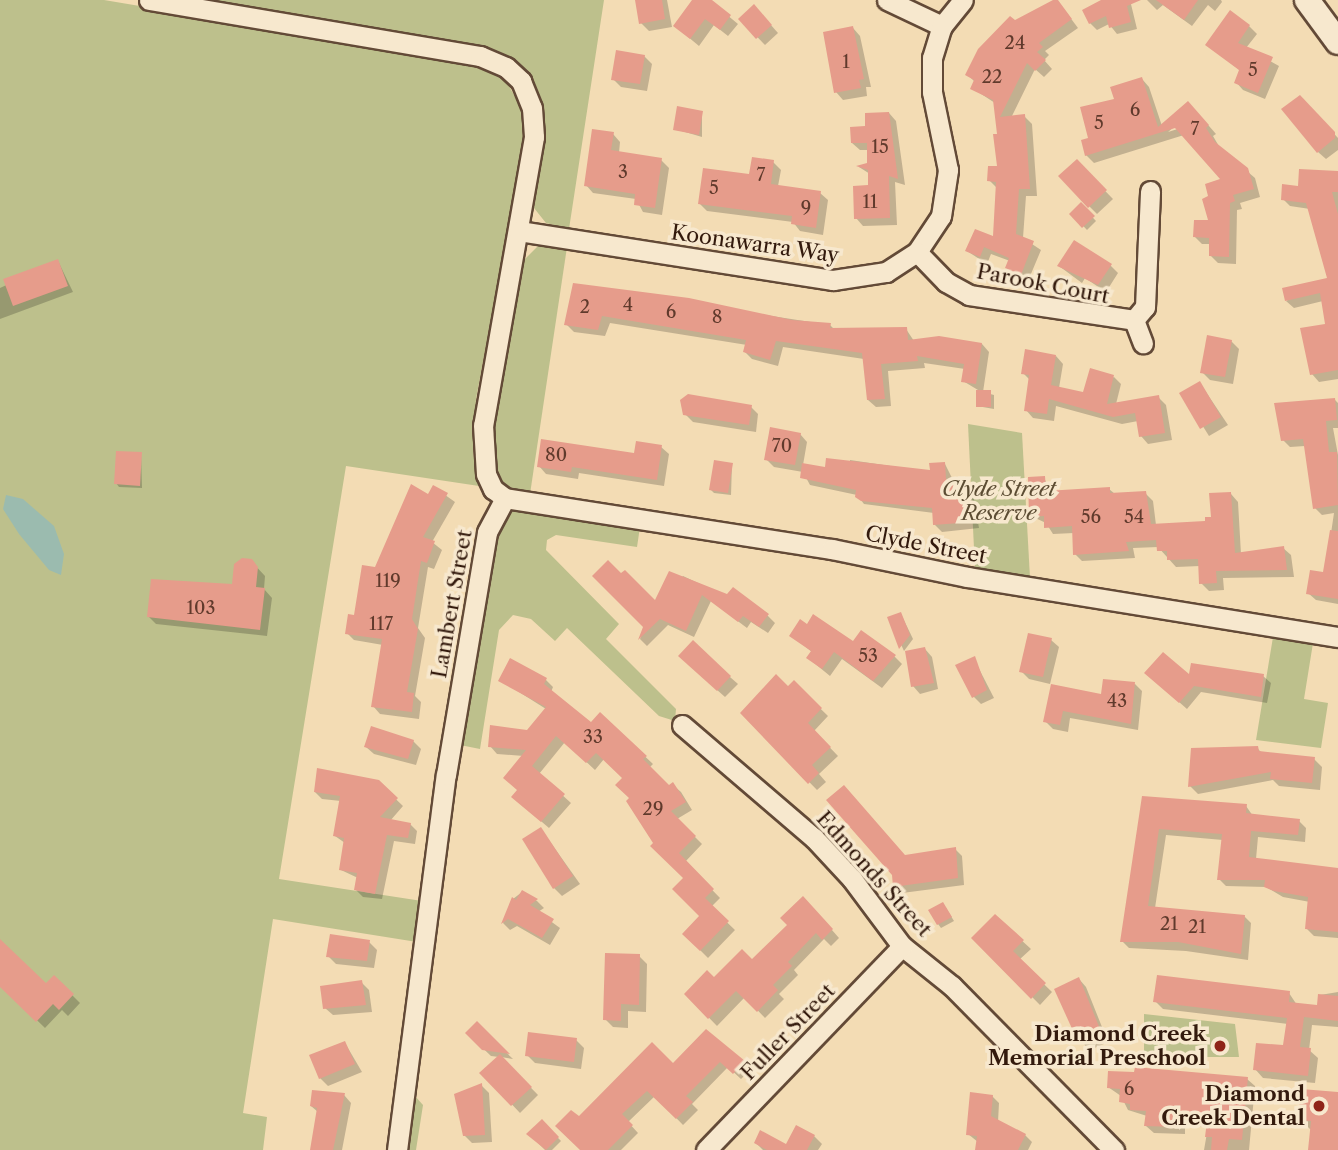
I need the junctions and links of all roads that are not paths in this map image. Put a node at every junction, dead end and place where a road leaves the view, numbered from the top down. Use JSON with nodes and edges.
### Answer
{"nodes":[{"id":1,"x":149,"y":0,"type":"edge"},
{"id":2,"x":887,"y":0,"type":"edge"},
{"id":3,"x":963,"y":0,"type":"edge"},
{"id":4,"x":1307,"y":0,"type":"edge"},
{"id":5,"x":942,"y":26,"type":"junction"},
{"id":6,"x":1338,"y":42,"type":"edge"},
{"id":7,"x":1150,"y":191,"type":"dead end"},
{"id":8,"x":519,"y":231,"type":"junction"},
{"id":9,"x":917,"y":252,"type":"junction"},
{"id":10,"x":1134,"y":320,"type":"junction"},
{"id":11,"x":1143,"y":343,"type":"dead end"},
{"id":12,"x":505,"y":498,"type":"junction"},
{"id":13,"x":1338,"y":637,"type":"edge"},
{"id":14,"x":681,"y":725,"type":"dead end"},
{"id":15,"x":902,"y":946,"type":"junction"},
{"id":16,"x":397,"y":1150,"type":"edge"},
{"id":17,"x":706,"y":1150,"type":"edge"},
{"id":18,"x":1114,"y":1150,"type":"edge"}],
"edges":[{"from":1,"to":8,"type":"street"},
{"from":2,"to":5,"type":"street"},
{"from":3,"to":5,"type":"street","name":"Koonawarra Way"},
{"from":4,"to":6,"type":"street"},
{"from":5,"to":9,"type":"street","name":"Koonawarra Way"},
{"from":7,"to":10,"type":"street","name":"Parook Court"},
{"from":8,"to":9,"type":"street","name":"Koonawarra Way"},
{"from":8,"to":12,"type":"street"},
{"from":9,"to":10,"type":"street","name":"Parook Court"},
{"from":10,"to":11,"type":"street","name":"Parook Court"},
{"from":12,"to":13,"type":"street","name":"Clyde Street"},
{"from":12,"to":16,"type":"street","name":"Lambert Street"},
{"from":14,"to":15,"type":"street","name":"Edmonds Street"},
{"from":15,"to":17,"type":"street","name":"Fuller Street"},
{"from":15,"to":18,"type":"street","name":"Edmonds Street"}]}
